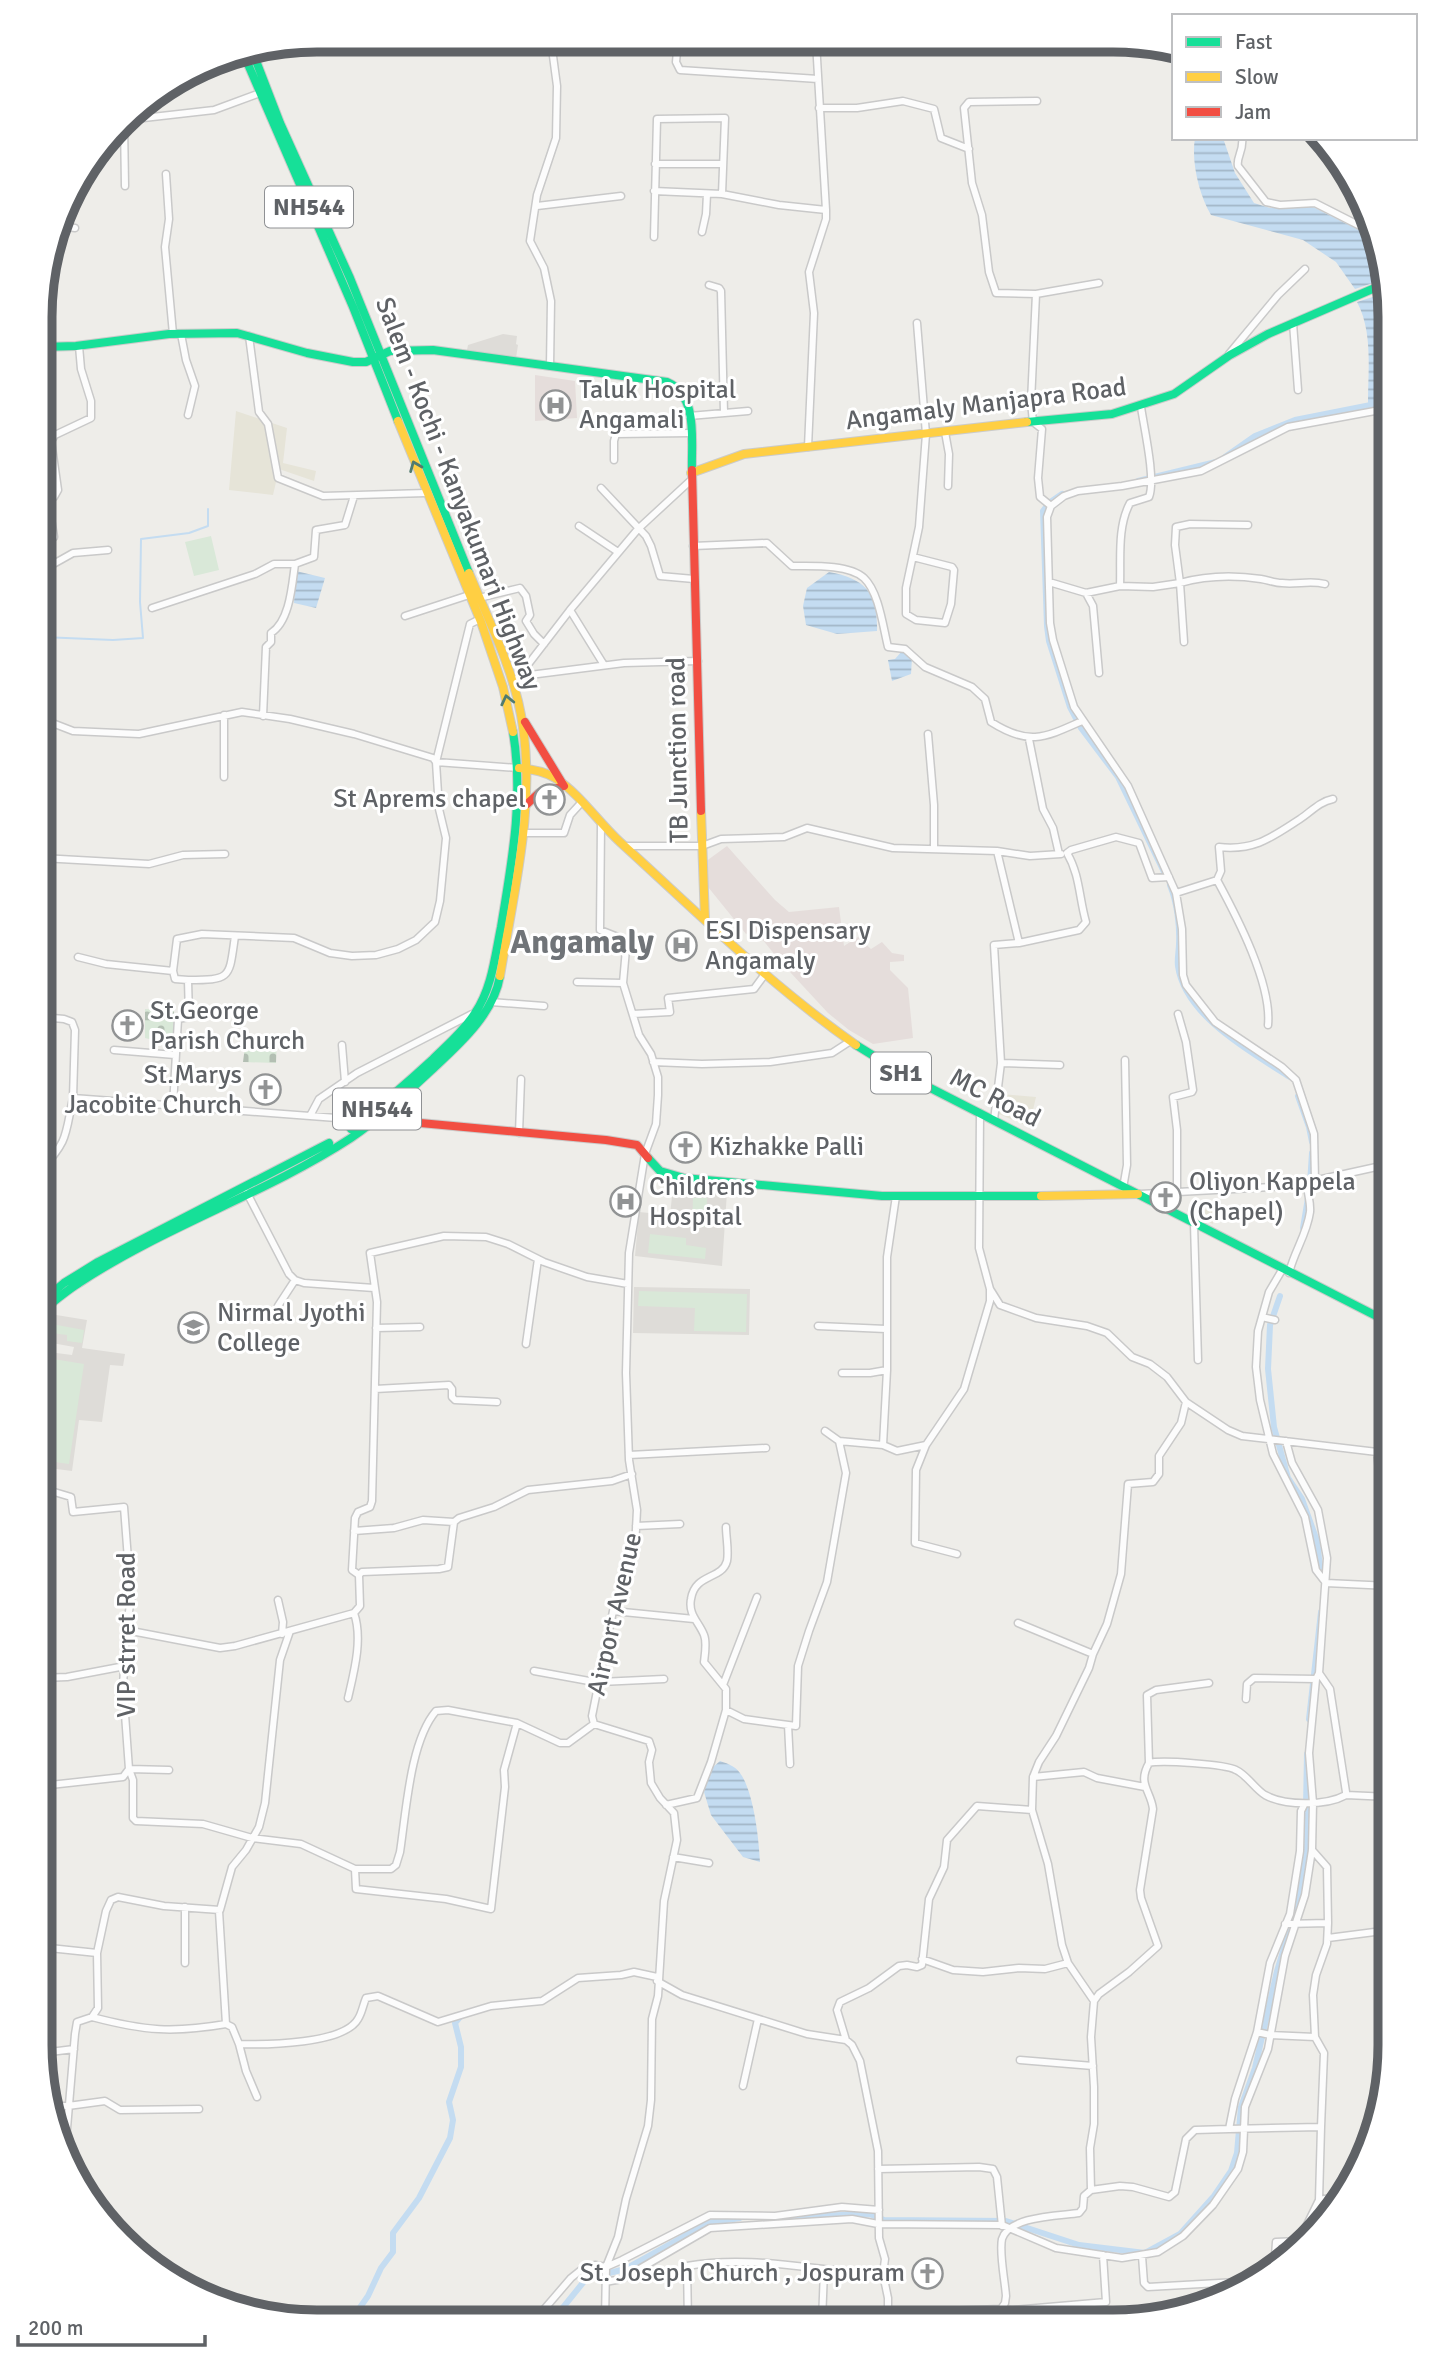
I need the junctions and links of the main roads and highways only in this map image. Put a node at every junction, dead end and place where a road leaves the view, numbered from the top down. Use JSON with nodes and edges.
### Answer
{"nodes":[{"id":1,"x":256,"y":60,"type":"edge"},
{"id":2,"x":247,"y":63,"type":"edge"},
{"id":3,"x":1376,"y":287,"type":"edge"},
{"id":4,"x":52,"y":348,"type":"edge"},
{"id":5,"x":376,"y":357,"type":"junction"},
{"id":6,"x":691,"y":477,"type":"junction"},
{"id":7,"x":521,"y":715,"type":"junction"},
{"id":8,"x":523,"y":771,"type":"junction"},
{"id":9,"x":564,"y":786,"type":"junction"},
{"id":10,"x":527,"y":804,"type":"junction"},
{"id":11,"x":705,"y":920,"type":"junction"},
{"id":12,"x":377,"y":1119,"type":"junction"},
{"id":13,"x":1138,"y":1194,"type":"junction"},
{"id":14,"x":52,"y":1294,"type":"edge"},
{"id":15,"x":52,"y":1304,"type":"edge"},
{"id":16,"x":1378,"y":1318,"type":"edge"}],
"edges":[{"from":1,"to":5,"type":"main road","name":"Salem - Kochi - Kanyakumari Highway","number":"NH544"},
{"from":2,"to":5,"type":"main road","name":"Salem - Kochi - Kanyakumari Highway","number":"NH544"},
{"from":3,"to":6,"type":"main road","name":"Angamaly Manjapra Road"},
{"from":4,"to":5,"type":"main road"},
{"from":5,"to":6,"type":"main road","name":"TB Junction road"},
{"from":5,"to":7,"type":"main road","name":"Salem - Kochi - Kanyakumari Highway","number":"NH544"},
{"from":8,"to":5,"type":"main road","name":"Salem - Kochi - Kanyakumari Highway","number":"NH544","one_way":true},
{"from":6,"to":11,"type":"main road","name":"TB Junction road"},
{"from":7,"to":8,"type":"main road","name":"Salem - Kochi - Kanyakumari Highway","number":"NH544"},
{"from":7,"to":9,"type":"main road","number":"SH1"},
{"from":8,"to":9,"type":"main road","name":"MC Road","number":"SH1"},
{"from":8,"to":10,"type":"main road","name":"Salem - Kochi - Kanyakumari Highway","number":"NH544"},
{"from":8,"to":14,"type":"main road","name":"Salem - Kochi - Kanyakumari Highway","number":"NH544"},
{"from":9,"to":10,"type":"main road"},
{"from":9,"to":11,"type":"main road","name":"MC Road","number":"SH1"},
{"from":10,"to":12,"type":"main road","name":"Salem - Kochi - Kanyakumari Highway","number":"NH544"},
{"from":11,"to":13,"type":"main road","name":"MC Road","number":"SH1"},
{"from":12,"to":13,"type":"main road"},
{"from":12,"to":15,"type":"main road","name":"Salem - Kochi - Kanyakumari Highway","number":"NH544"},
{"from":13,"to":16,"type":"main road","name":"MC Road","number":"SH1"}]}
